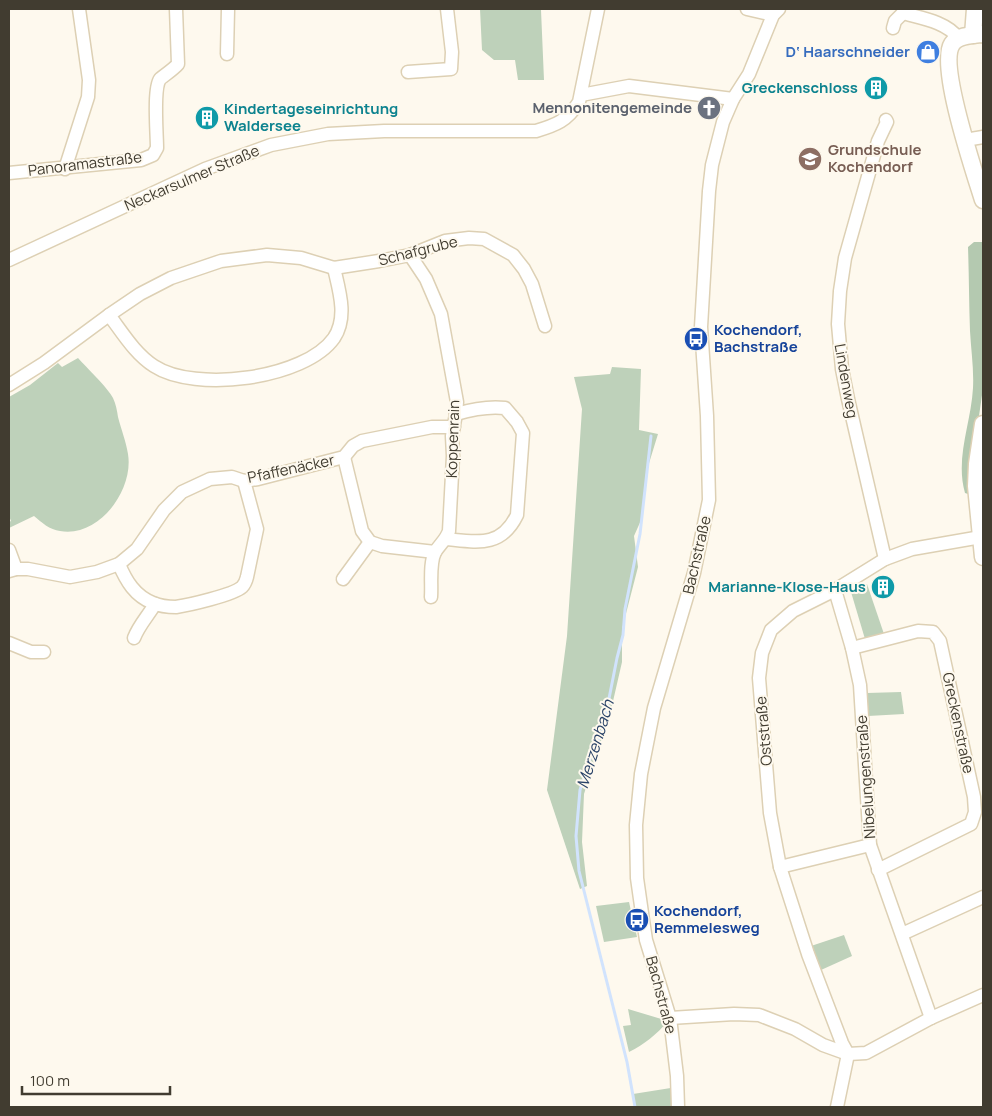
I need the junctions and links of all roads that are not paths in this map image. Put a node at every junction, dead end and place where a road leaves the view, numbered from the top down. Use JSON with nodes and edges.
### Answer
{"nodes":[{"id":1,"x":79,"y":9,"type":"edge"},
{"id":2,"x":176,"y":9,"type":"edge"},
{"id":3,"x":228,"y":9,"type":"edge"},
{"id":4,"x":447,"y":9,"type":"edge"},
{"id":5,"x":598,"y":9,"type":"edge"},
{"id":6,"x":747,"y":9,"type":"edge"},
{"id":7,"x":974,"y":9,"type":"edge"},
{"id":8,"x":903,"y":11,"type":"edge"},
{"id":9,"x":776,"y":12,"type":"edge"},
{"id":10,"x":893,"y":28,"type":"dead end"},
{"id":11,"x":972,"y":36,"type":"edge"},
{"id":12,"x":227,"y":54,"type":"dead end"},
{"id":13,"x":408,"y":72,"type":"dead end"},
{"id":14,"x":582,"y":95,"type":"junction"},
{"id":15,"x":733,"y":99,"type":"junction"},
{"id":16,"x":886,"y":120,"type":"dead end"},
{"id":17,"x":983,"y":137,"type":"edge"},
{"id":18,"x":965,"y":140,"type":"junction"},
{"id":19,"x":65,"y":168,"type":"junction"},
{"id":20,"x":9,"y":173,"type":"edge"},
{"id":21,"x":983,"y":200,"type":"edge"},
{"id":22,"x":410,"y":255,"type":"junction"},
{"id":23,"x":9,"y":260,"type":"edge"},
{"id":24,"x":334,"y":268,"type":"junction"},
{"id":25,"x":109,"y":315,"type":"junction"},
{"id":26,"x":545,"y":326,"type":"dead end"},
{"id":27,"x":9,"y":385,"type":"edge"},
{"id":28,"x":455,"y":420,"type":"junction"},
{"id":29,"x":983,"y":424,"type":"edge"},
{"id":30,"x":344,"y":458,"type":"junction"},
{"id":31,"x":244,"y":481,"type":"junction"},
{"id":32,"x":981,"y":537,"type":"junction"},
{"id":33,"x":446,"y":539,"type":"junction"},
{"id":34,"x":370,"y":542,"type":"junction"},
{"id":35,"x":9,"y":550,"type":"edge"},
{"id":36,"x":435,"y":552,"type":"junction"},
{"id":37,"x":983,"y":557,"type":"edge"},
{"id":38,"x":885,"y":559,"type":"junction"},
{"id":39,"x":119,"y":564,"type":"junction"},
{"id":40,"x":12,"y":570,"type":"edge"},
{"id":41,"x":343,"y":579,"type":"dead end"},
{"id":42,"x":835,"y":590,"type":"junction"},
{"id":43,"x":431,"y":597,"type":"dead end"},
{"id":44,"x":155,"y":604,"type":"junction"},
{"id":45,"x":134,"y":638,"type":"dead end"},
{"id":46,"x":9,"y":643,"type":"edge"},
{"id":47,"x":852,"y":648,"type":"junction"},
{"id":48,"x":44,"y":652,"type":"dead end"},
{"id":49,"x":870,"y":845,"type":"junction"},
{"id":50,"x":780,"y":867,"type":"junction"},
{"id":51,"x":878,"y":870,"type":"junction"},
{"id":52,"x":983,"y":897,"type":"edge"},
{"id":53,"x":902,"y":934,"type":"junction"},
{"id":54,"x":983,"y":995,"type":"edge"},
{"id":55,"x":670,"y":1018,"type":"junction"},
{"id":56,"x":931,"y":1018,"type":"junction"},
{"id":57,"x":848,"y":1054,"type":"junction"},
{"id":58,"x":678,"y":1107,"type":"edge"},
{"id":59,"x":837,"y":1107,"type":"edge"}],
"edges":[{"from":1,"to":19,"type":"street"},
{"from":2,"to":19,"type":"street","name":"Panoramastraße"},
{"from":3,"to":12,"type":"street"},
{"from":4,"to":13,"type":"street"},
{"from":5,"to":14,"type":"street","name":"Neckarsulmer Straße"},
{"from":6,"to":9,"type":"street"},
{"from":7,"to":11,"type":"main road"},
{"from":8,"to":10,"type":"street"},
{"from":8,"to":11,"type":"street"},
{"from":9,"to":15,"type":"street","name":"Bachstraße"},
{"from":11,"to":18,"type":"main road"},
{"from":14,"to":15,"type":"street"},
{"from":14,"to":23,"type":"street","name":"Neckarsulmer Straße"},
{"from":15,"to":55,"type":"street","name":"Bachstraße"},
{"from":16,"to":38,"type":"street","name":"Lindenweg"},
{"from":17,"to":18,"type":"street"},
{"from":18,"to":21,"type":"main road"},
{"from":19,"to":20,"type":"street","name":"Panoramastraße"},
{"from":22,"to":24,"type":"street","name":"Schafgrube"},
{"from":22,"to":26,"type":"street","name":"Schafgrube"},
{"from":22,"to":28,"type":"street","name":"Koppenrain"},
{"from":24,"to":25,"type":"street","name":"Schafgrube"},
{"from":24,"to":25,"type":"street"},
{"from":25,"to":27,"type":"street","name":"Schafgrube"},
{"from":28,"to":30,"type":"street","name":"Pfaffenäcker"},
{"from":28,"to":33,"type":"street","name":"Koppenrain"},
{"from":28,"to":33,"type":"street","name":"Pfaffenäcker"},
{"from":29,"to":32,"type":"main road"},
{"from":30,"to":31,"type":"street","name":"Pfaffenäcker"},
{"from":30,"to":34,"type":"street"},
{"from":31,"to":39,"type":"street","name":"Pfaffenäcker"},
{"from":31,"to":44,"type":"street"},
{"from":32,"to":37,"type":"main road"},
{"from":32,"to":38,"type":"street","name":"Oststraße"},
{"from":33,"to":36,"type":"street"},
{"from":34,"to":36,"type":"street"},
{"from":34,"to":41,"type":"street"},
{"from":35,"to":40,"type":"street"},
{"from":36,"to":43,"type":"street"},
{"from":38,"to":42,"type":"street","name":"Oststraße"},
{"from":39,"to":40,"type":"street","name":"Pfaffenäcker"},
{"from":39,"to":44,"type":"street"},
{"from":42,"to":47,"type":"street","name":"Nibelungenstraße"},
{"from":42,"to":50,"type":"street","name":"Oststraße"},
{"from":44,"to":45,"type":"street"},
{"from":46,"to":48,"type":"street"},
{"from":47,"to":49,"type":"street","name":"Nibelungenstraße"},
{"from":47,"to":51,"type":"street","name":"Greckenstraße"},
{"from":49,"to":50,"type":"street"},
{"from":49,"to":51,"type":"street","name":"Nibelungenstraße"},
{"from":50,"to":57,"type":"street","name":"Oststraße"},
{"from":51,"to":53,"type":"street","name":"Nibelungenstraße"},
{"from":52,"to":53,"type":"street"},
{"from":53,"to":56,"type":"street","name":"Nibelungenstraße"},
{"from":54,"to":56,"type":"street"},
{"from":55,"to":57,"type":"street"},
{"from":55,"to":58,"type":"street","name":"Bachstraße"},
{"from":56,"to":57,"type":"street"},
{"from":57,"to":59,"type":"street"}]}
